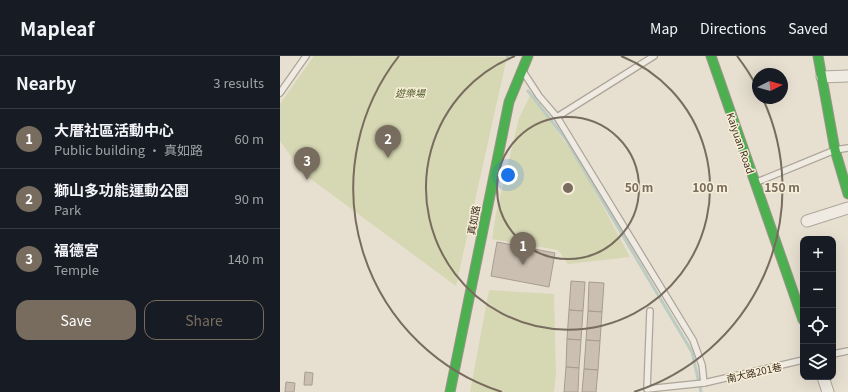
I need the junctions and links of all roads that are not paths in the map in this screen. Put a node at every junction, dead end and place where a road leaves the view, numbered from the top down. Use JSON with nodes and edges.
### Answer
{"nodes":[{"id":1,"x":306,"y":56,"type":"edge"},
{"id":2,"x":528,"y":56,"type":"edge"},
{"id":3,"x":654,"y":56,"type":"edge"},
{"id":4,"x":711,"y":56,"type":"edge"},
{"id":5,"x":818,"y":56,"type":"edge"},
{"id":6,"x":522,"y":70,"type":"junction"},
{"id":7,"x":848,"y":76,"type":"edge"},
{"id":8,"x":822,"y":77,"type":"junction"},
{"id":9,"x":280,"y":92,"type":"edge"},
{"id":10,"x":558,"y":116,"type":"junction"},
{"id":11,"x":848,"y":148,"type":"edge"},
{"id":12,"x":835,"y":150,"type":"junction"},
{"id":13,"x":755,"y":182,"type":"junction"},
{"id":14,"x":848,"y":194,"type":"edge"},
{"id":15,"x":848,"y":208,"type":"edge"},
{"id":16,"x":807,"y":221,"type":"dead end"},
{"id":17,"x":650,"y":311,"type":"dead end"},
{"id":18,"x":800,"y":311,"type":"edge"},
{"id":19,"x":848,"y":351,"type":"edge"},
{"id":20,"x":836,"y":353,"type":"edge"},
{"id":21,"x":800,"y":361,"type":"edge"},
{"id":22,"x":824,"y":380,"type":"edge"},
{"id":23,"x":704,"y":383,"type":"junction"},
{"id":24,"x":647,"y":390,"type":"edge"},
{"id":25,"x":450,"y":392,"type":"edge"},
{"id":26,"x":828,"y":392,"type":"edge"}],
"edges":[{"from":1,"to":9,"type":"lane"},
{"from":2,"to":6,"type":"street","name":"真如路"},
{"from":3,"to":10,"type":"lane"},
{"from":4,"to":13,"type":"street","name":"Kaiyuan Road"},
{"from":5,"to":8,"type":"street"},
{"from":6,"to":10,"type":"lane"},
{"from":6,"to":25,"type":"street","name":"真如路"},
{"from":7,"to":8,"type":"street"},
{"from":8,"to":12,"type":"street"},
{"from":10,"to":23,"type":"lane"},
{"from":11,"to":12,"type":"lane"},
{"from":12,"to":13,"type":"lane"},
{"from":12,"to":14,"type":"street"},
{"from":13,"to":18,"type":"street","name":"Kaiyuan Road"},
{"from":15,"to":16,"type":"street"},
{"from":17,"to":24,"type":"lane"},
{"from":19,"to":20,"type":"lane"},
{"from":21,"to":23,"type":"lane","name":"南大路201巷"},
{"from":22,"to":26,"type":"street"},
{"from":23,"to":24,"type":"lane","name":"南大路201巷"}]}
